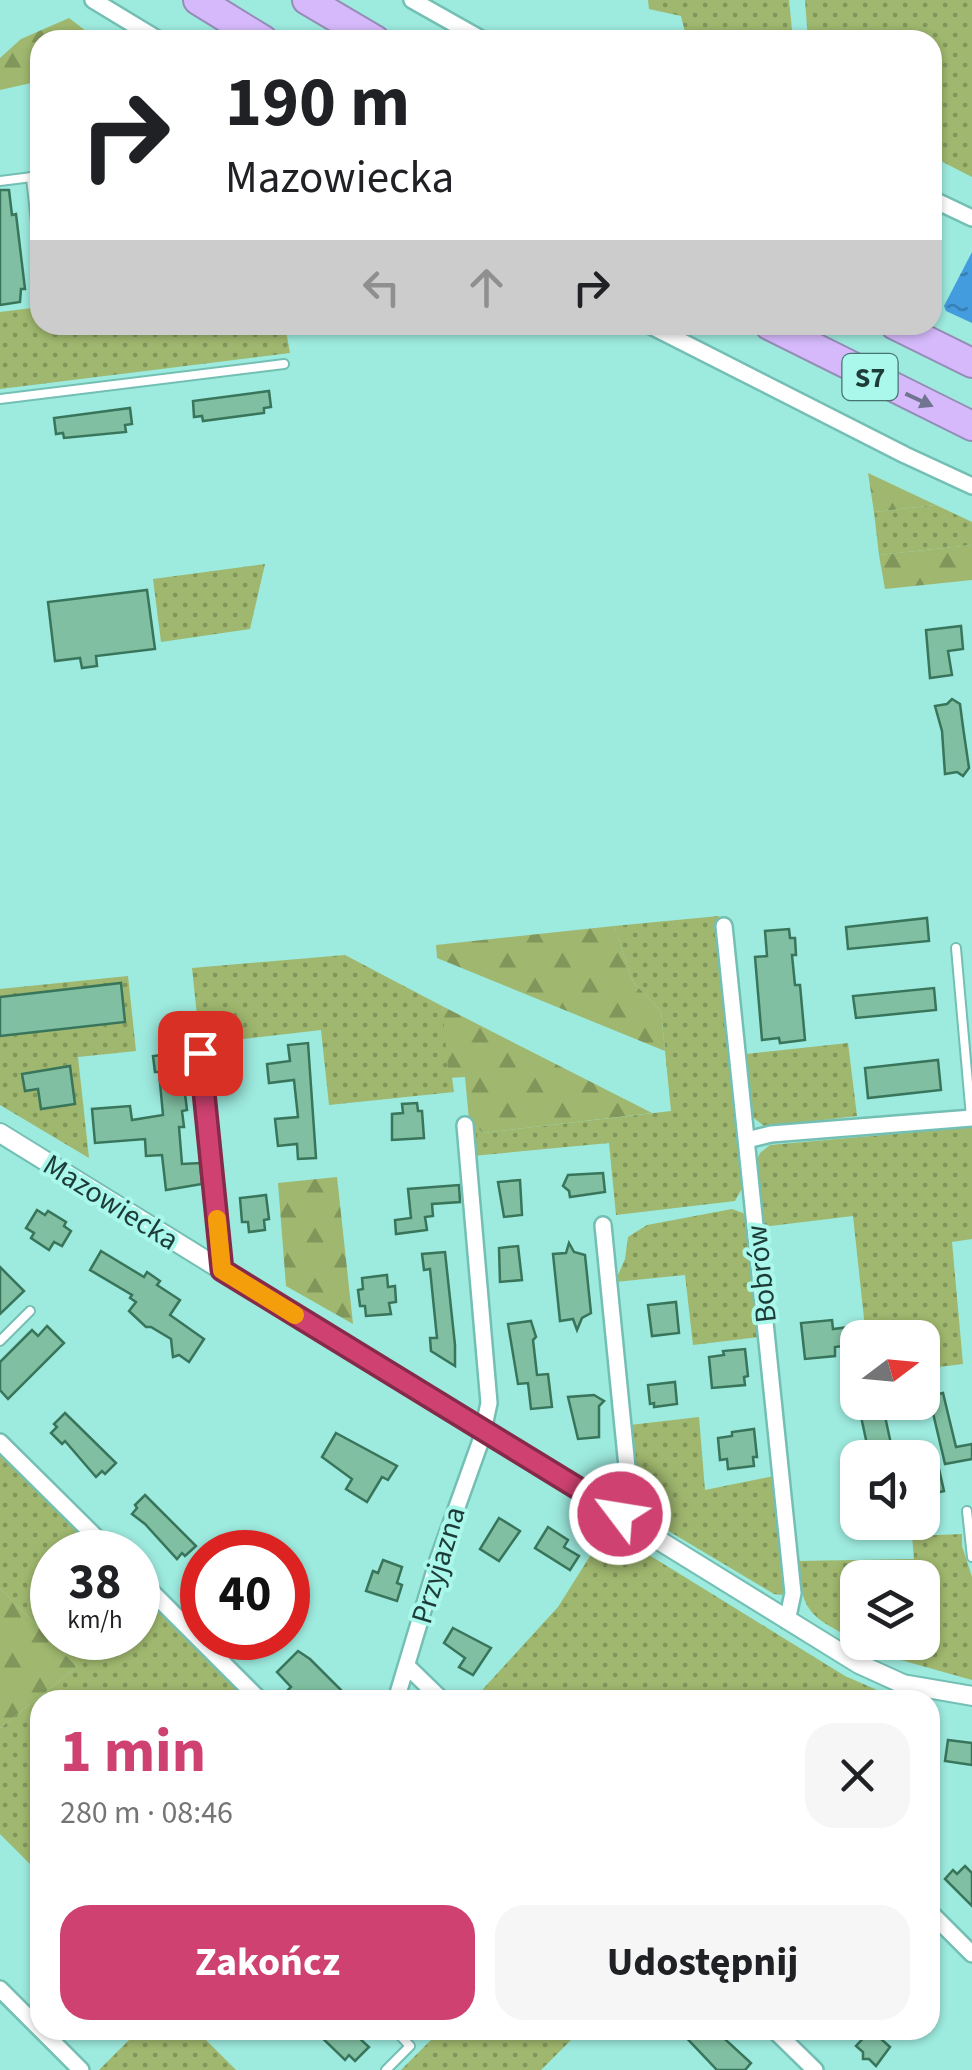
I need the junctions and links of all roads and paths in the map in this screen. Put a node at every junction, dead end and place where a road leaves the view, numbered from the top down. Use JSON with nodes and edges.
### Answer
{"nodes":[{"id":1,"x":93,"y":0,"type":"edge"},
{"id":2,"x":198,"y":0,"type":"edge"},
{"id":3,"x":308,"y":0,"type":"edge"},
{"id":4,"x":412,"y":0,"type":"edge"},
{"id":5,"x":142,"y":30,"type":"edge"},
{"id":6,"x":247,"y":30,"type":"edge"},
{"id":7,"x":358,"y":30,"type":"edge"},
{"id":8,"x":465,"y":30,"type":"edge"},
{"id":9,"x":30,"y":178,"type":"edge"},
{"id":10,"x":0,"y":181,"type":"edge"},
{"id":11,"x":942,"y":204,"type":"edge"},
{"id":12,"x":972,"y":218,"type":"edge"},
{"id":13,"x":669,"y":335,"type":"edge"},
{"id":14,"x":789,"y":335,"type":"edge"},
{"id":15,"x":915,"y":335,"type":"edge"},
{"id":16,"x":972,"y":363,"type":"edge"},
{"id":17,"x":284,"y":364,"type":"dead end"},
{"id":18,"x":0,"y":398,"type":"edge"},
{"id":19,"x":972,"y":426,"type":"edge"},
{"id":20,"x":972,"y":486,"type":"edge"},
{"id":21,"x":724,"y":926,"type":"dead end"},
{"id":22,"x":956,"y":948,"type":"dead end"},
{"id":23,"x":200,"y":1053,"type":"dead end"},
{"id":24,"x":972,"y":1118,"type":"edge"},
{"id":25,"x":465,"y":1125,"type":"dead end"},
{"id":26,"x":0,"y":1133,"type":"edge"},
{"id":27,"x":748,"y":1140,"type":"junction"},
{"id":28,"x":604,"y":1226,"type":"dead end"},
{"id":29,"x":222,"y":1270,"type":"junction"},
{"id":30,"x":30,"y":1311,"type":"dead end"},
{"id":31,"x":0,"y":1341,"type":"edge"},
{"id":32,"x":484,"y":1432,"type":"junction"},
{"id":33,"x":0,"y":1442,"type":"edge"},
{"id":34,"x":967,"y":1512,"type":"dead end"},
{"id":35,"x":620,"y":1514,"type":"junction"},
{"id":36,"x":90,"y":1530,"type":"edge"},
{"id":37,"x":972,"y":1557,"type":"edge"},
{"id":38,"x":160,"y":1600,"type":"edge"},
{"id":39,"x":787,"y":1621,"type":"junction"},
{"id":40,"x":408,"y":1666,"type":"junction"},
{"id":41,"x":250,"y":1690,"type":"edge"},
{"id":42,"x":400,"y":1690,"type":"edge"},
{"id":43,"x":432,"y":1690,"type":"edge"},
{"id":44,"x":972,"y":1696,"type":"edge"},
{"id":45,"x":940,"y":1922,"type":"edge"},
{"id":46,"x":972,"y":1954,"type":"edge"},
{"id":47,"x":0,"y":1990,"type":"edge"},
{"id":48,"x":30,"y":2020,"type":"edge"},
{"id":49,"x":50,"y":2040,"type":"edge"},
{"id":50,"x":404,"y":2040,"type":"edge"},
{"id":51,"x":784,"y":2040,"type":"edge"},
{"id":52,"x":81,"y":2070,"type":"edge"},
{"id":53,"x":386,"y":2070,"type":"edge"},
{"id":54,"x":815,"y":2070,"type":"edge"}],
"edges":[{"from":1,"to":5,"type":"street"},
{"from":2,"to":6,"type":"highway"},
{"from":3,"to":7,"type":"highway"},
{"from":4,"to":8,"type":"street"},
{"from":9,"to":10,"type":"lane"},
{"from":11,"to":12,"type":"street"},
{"from":13,"to":20,"type":"street"},
{"from":14,"to":19,"type":"highway","number":"S7","one_way":true},
{"from":15,"to":16,"type":"highway","number":"S7"},
{"from":17,"to":18,"type":"lane"},
{"from":21,"to":27,"type":"street","name":"Bobrów"},
{"from":22,"to":24,"type":"lane"},
{"from":23,"to":29,"type":"street","name":"Mazowiecka"},
{"from":24,"to":27,"type":"street"},
{"from":25,"to":32,"type":"street","name":"Przyjazna"},
{"from":26,"to":29,"type":"street","name":"Mazowiecka"},
{"from":27,"to":39,"type":"street","name":"Bobrów"},
{"from":28,"to":35,"type":"street"},
{"from":29,"to":32,"type":"street","name":"Mazowiecka"},
{"from":30,"to":31,"type":"lane"},
{"from":32,"to":35,"type":"street","name":"Mazowiecka"},
{"from":32,"to":40,"type":"street","name":"Przyjazna"},
{"from":33,"to":36,"type":"street"},
{"from":34,"to":37,"type":"lane"},
{"from":35,"to":39,"type":"street","name":"Mazowiecka"},
{"from":38,"to":41,"type":"street"},
{"from":39,"to":44,"type":"street","name":"Mazowiecka"},
{"from":40,"to":42,"type":"street","name":"Przyjazna"},
{"from":40,"to":43,"type":"street"},
{"from":45,"to":46,"type":"street"},
{"from":47,"to":48,"type":"street"},
{"from":49,"to":52,"type":"street"},
{"from":50,"to":53,"type":"lane"},
{"from":51,"to":54,"type":"street"}]}
